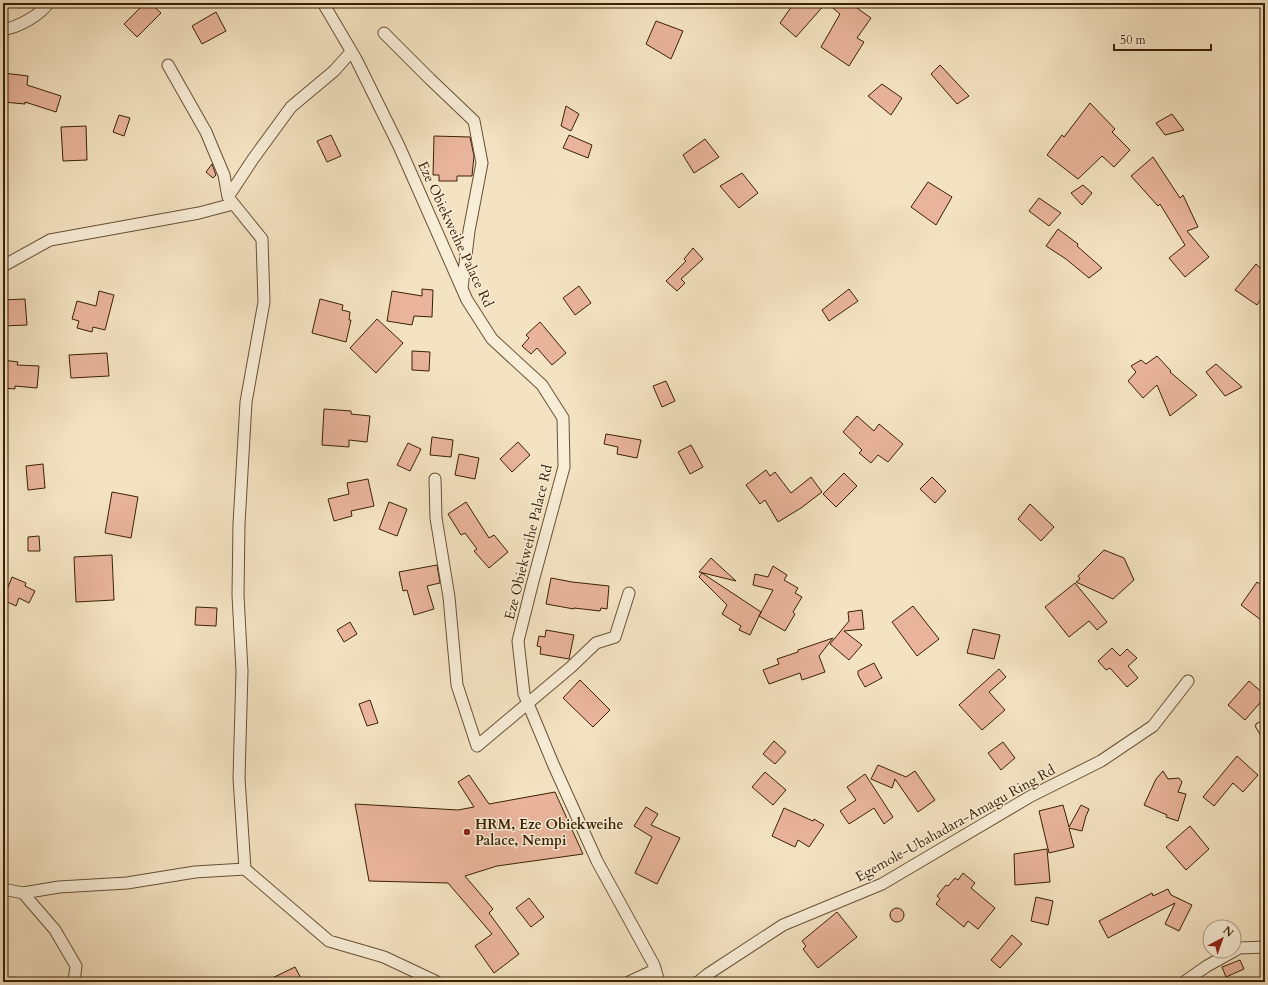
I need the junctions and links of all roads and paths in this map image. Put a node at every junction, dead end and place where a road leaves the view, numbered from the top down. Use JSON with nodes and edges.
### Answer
{"nodes":[{"id":1,"x":48,"y":3,"type":"edge"},
{"id":2,"x":323,"y":3,"type":"edge"},
{"id":3,"x":3,"y":29,"type":"edge"},
{"id":4,"x":384,"y":33,"type":"dead end"},
{"id":5,"x":351,"y":52,"type":"junction"},
{"id":6,"x":168,"y":65,"type":"dead end"},
{"id":7,"x":231,"y":200,"type":"junction"},
{"id":8,"x":3,"y":266,"type":"edge"},
{"id":9,"x":462,"y":288,"type":"junction"},
{"id":10,"x":435,"y":479,"type":"dead end"},
{"id":11,"x":629,"y":593,"type":"dead end"},
{"id":12,"x":1188,"y":681,"type":"dead end"},
{"id":13,"x":528,"y":703,"type":"junction"},
{"id":14,"x":1259,"y":726,"type":"dead end"},
{"id":15,"x":1265,"y":736,"type":"edge"},
{"id":16,"x":245,"y":869,"type":"junction"},
{"id":17,"x":3,"y":889,"type":"edge"},
{"id":18,"x":23,"y":893,"type":"junction"},
{"id":19,"x":1265,"y":947,"type":"edge"},
{"id":20,"x":1242,"y":948,"type":"edge"},
{"id":21,"x":1220,"y":959,"type":"edge"},
{"id":22,"x":655,"y":970,"type":"junction"},
{"id":23,"x":74,"y":982,"type":"edge"},
{"id":24,"x":437,"y":982,"type":"edge"},
{"id":25,"x":629,"y":982,"type":"edge"},
{"id":26,"x":659,"y":982,"type":"edge"},
{"id":27,"x":698,"y":982,"type":"edge"},
{"id":28,"x":1184,"y":982,"type":"edge"}],
"edges":[{"from":1,"to":3,"type":"street"},
{"from":2,"to":5,"type":"street","name":"Eze Obiekweihe Palace Rd"},
{"from":4,"to":9,"type":"street"},
{"from":5,"to":7,"type":"street"},
{"from":5,"to":9,"type":"street","name":"Eze Obiekweihe Palace Rd"},
{"from":6,"to":7,"type":"street"},
{"from":7,"to":8,"type":"street"},
{"from":7,"to":16,"type":"street"},
{"from":9,"to":13,"type":"street","name":"Eze Obiekweihe Palace Rd"},
{"from":10,"to":13,"type":"street"},
{"from":11,"to":13,"type":"street"},
{"from":12,"to":27,"type":"street","name":"Egemole-Ubahadara-Amagu Ring Rd"},
{"from":13,"to":22,"type":"street","name":"Eze Obiekweihe Palace Rd"},
{"from":14,"to":15,"type":"lane"},
{"from":16,"to":18,"type":"street"},
{"from":16,"to":24,"type":"street"},
{"from":17,"to":18,"type":"street"},
{"from":18,"to":23,"type":"street"},
{"from":19,"to":20,"type":"street"},
{"from":21,"to":28,"type":"street"},
{"from":22,"to":25,"type":"street"},
{"from":22,"to":26,"type":"street","name":"Eze Obiekweihe Palace Rd"}]}
